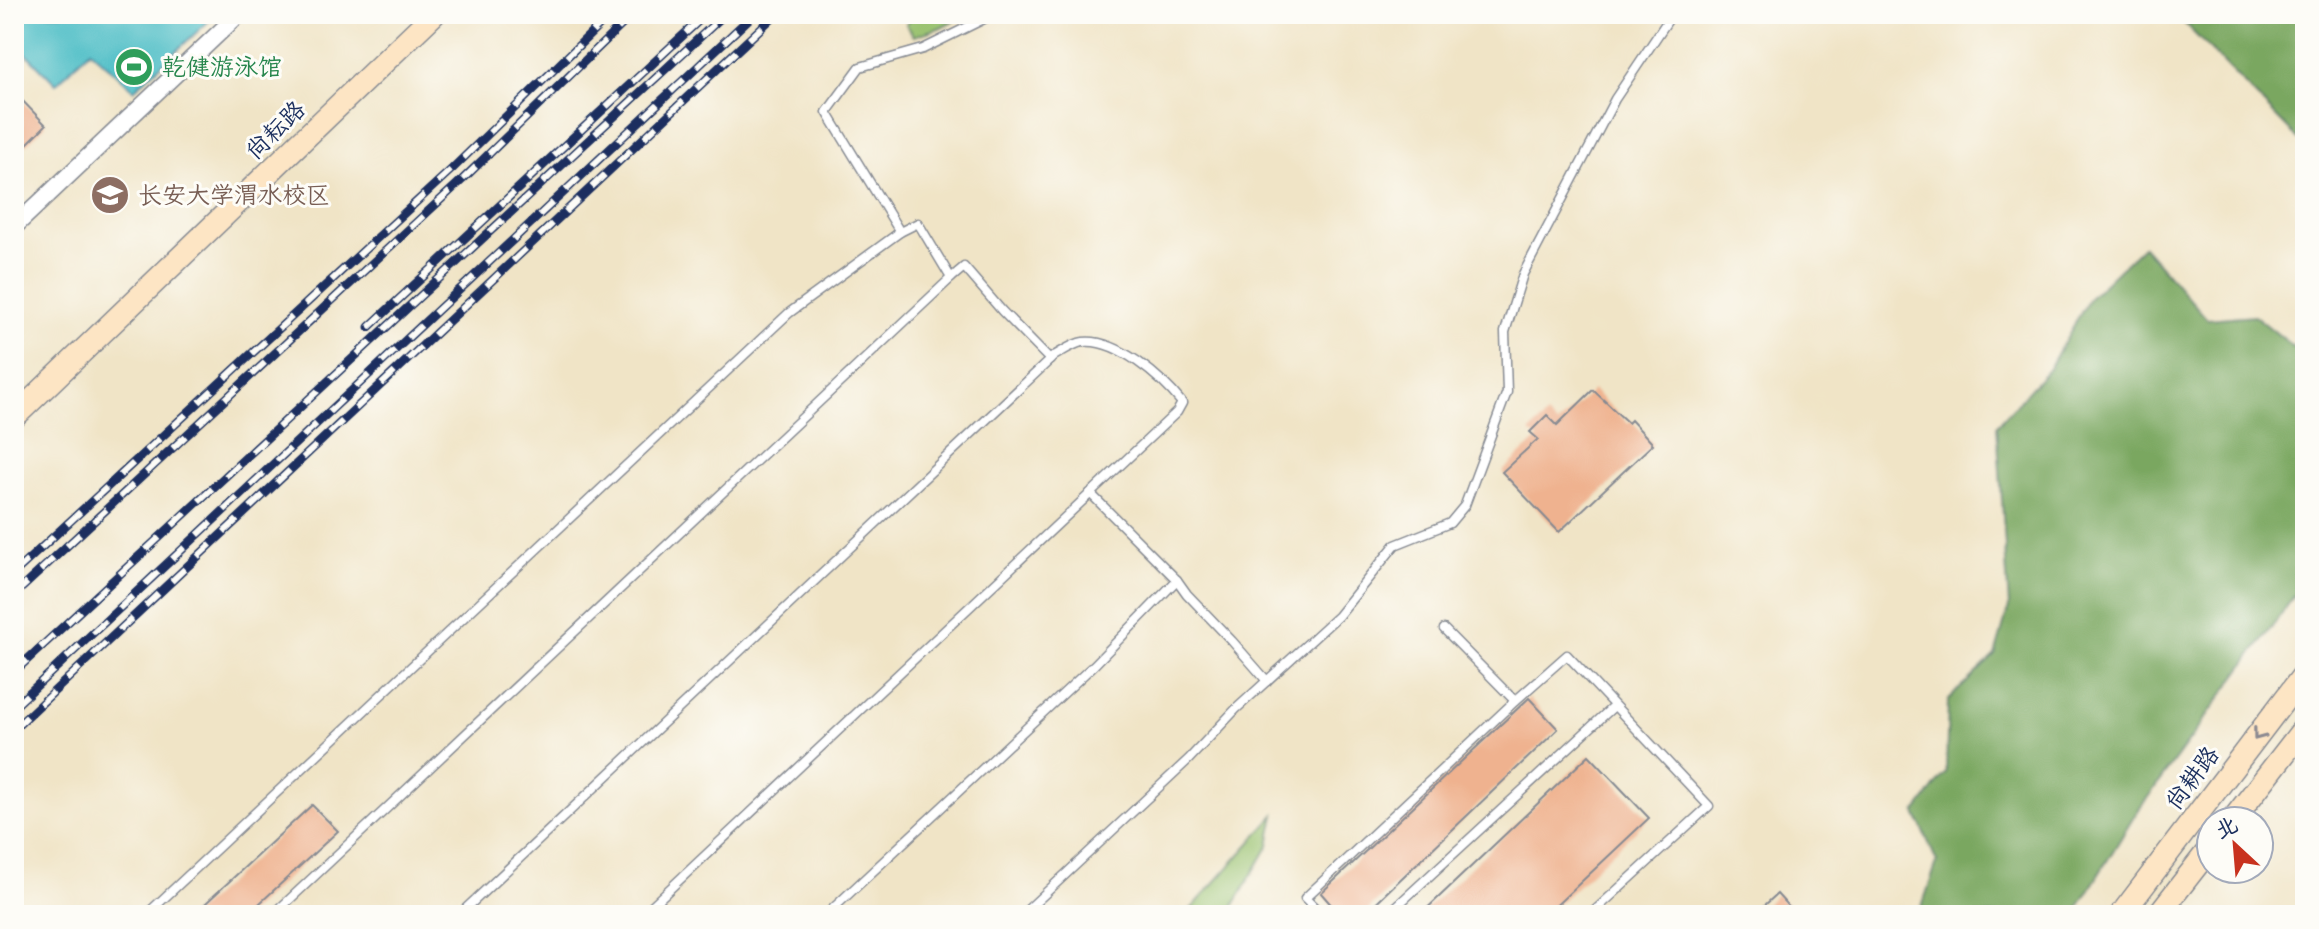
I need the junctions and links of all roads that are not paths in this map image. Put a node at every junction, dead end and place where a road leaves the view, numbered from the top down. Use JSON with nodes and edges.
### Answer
{"nodes":[{"id":1,"x":239,"y":14,"type":"edge"},
{"id":2,"x":434,"y":14,"type":"edge"},
{"id":3,"x":994,"y":14,"type":"edge"},
{"id":4,"x":1672,"y":14,"type":"edge"},
{"id":5,"x":14,"y":227,"type":"edge"},
{"id":6,"x":900,"y":232,"type":"junction"},
{"id":7,"x":951,"y":278,"type":"junction"},
{"id":8,"x":1050,"y":360,"type":"junction"},
{"id":9,"x":14,"y":417,"type":"edge"},
{"id":10,"x":1090,"y":493,"type":"junction"},
{"id":11,"x":1177,"y":580,"type":"junction"},
{"id":12,"x":1444,"y":629,"type":"dead end"},
{"id":13,"x":2305,"y":673,"type":"edge"},
{"id":14,"x":1267,"y":681,"type":"junction"},
{"id":15,"x":1515,"y":701,"type":"junction"},
{"id":16,"x":1614,"y":706,"type":"junction"},
{"id":17,"x":2305,"y":727,"type":"edge"},
{"id":18,"x":2244,"y":805,"type":"edge"},
{"id":19,"x":2195,"y":868,"type":"edge"},
{"id":20,"x":146,"y":915,"type":"edge"},
{"id":21,"x":273,"y":915,"type":"edge"},
{"id":22,"x":459,"y":915,"type":"edge"},
{"id":23,"x":642,"y":915,"type":"edge"},
{"id":24,"x":826,"y":915,"type":"edge"},
{"id":25,"x":1022,"y":915,"type":"edge"},
{"id":26,"x":1322,"y":915,"type":"edge"},
{"id":27,"x":1387,"y":915,"type":"edge"},
{"id":28,"x":1590,"y":915,"type":"edge"},
{"id":29,"x":2121,"y":915,"type":"edge"},
{"id":30,"x":2158,"y":915,"type":"edge"}],
"edges":[{"from":1,"to":5,"type":"street"},
{"from":2,"to":9,"type":"street","name":"尚耘路"},
{"from":3,"to":6,"type":"lane"},
{"from":4,"to":14,"type":"lane"},
{"from":6,"to":7,"type":"lane"},
{"from":6,"to":20,"type":"lane"},
{"from":7,"to":8,"type":"lane"},
{"from":7,"to":21,"type":"lane"},
{"from":8,"to":10,"type":"lane"},
{"from":8,"to":22,"type":"lane"},
{"from":10,"to":11,"type":"lane"},
{"from":10,"to":23,"type":"lane"},
{"from":11,"to":14,"type":"lane"},
{"from":11,"to":24,"type":"lane"},
{"from":12,"to":15,"type":"lane"},
{"from":13,"to":29,"type":"street","name":"尚耕路","one_way":true},
{"from":14,"to":25,"type":"lane"},
{"from":15,"to":16,"type":"lane"},
{"from":15,"to":26,"type":"lane"},
{"from":16,"to":27,"type":"lane"},
{"from":16,"to":28,"type":"lane"},
{"from":17,"to":18,"type":"street"},
{"from":19,"to":30,"type":"street"}]}
